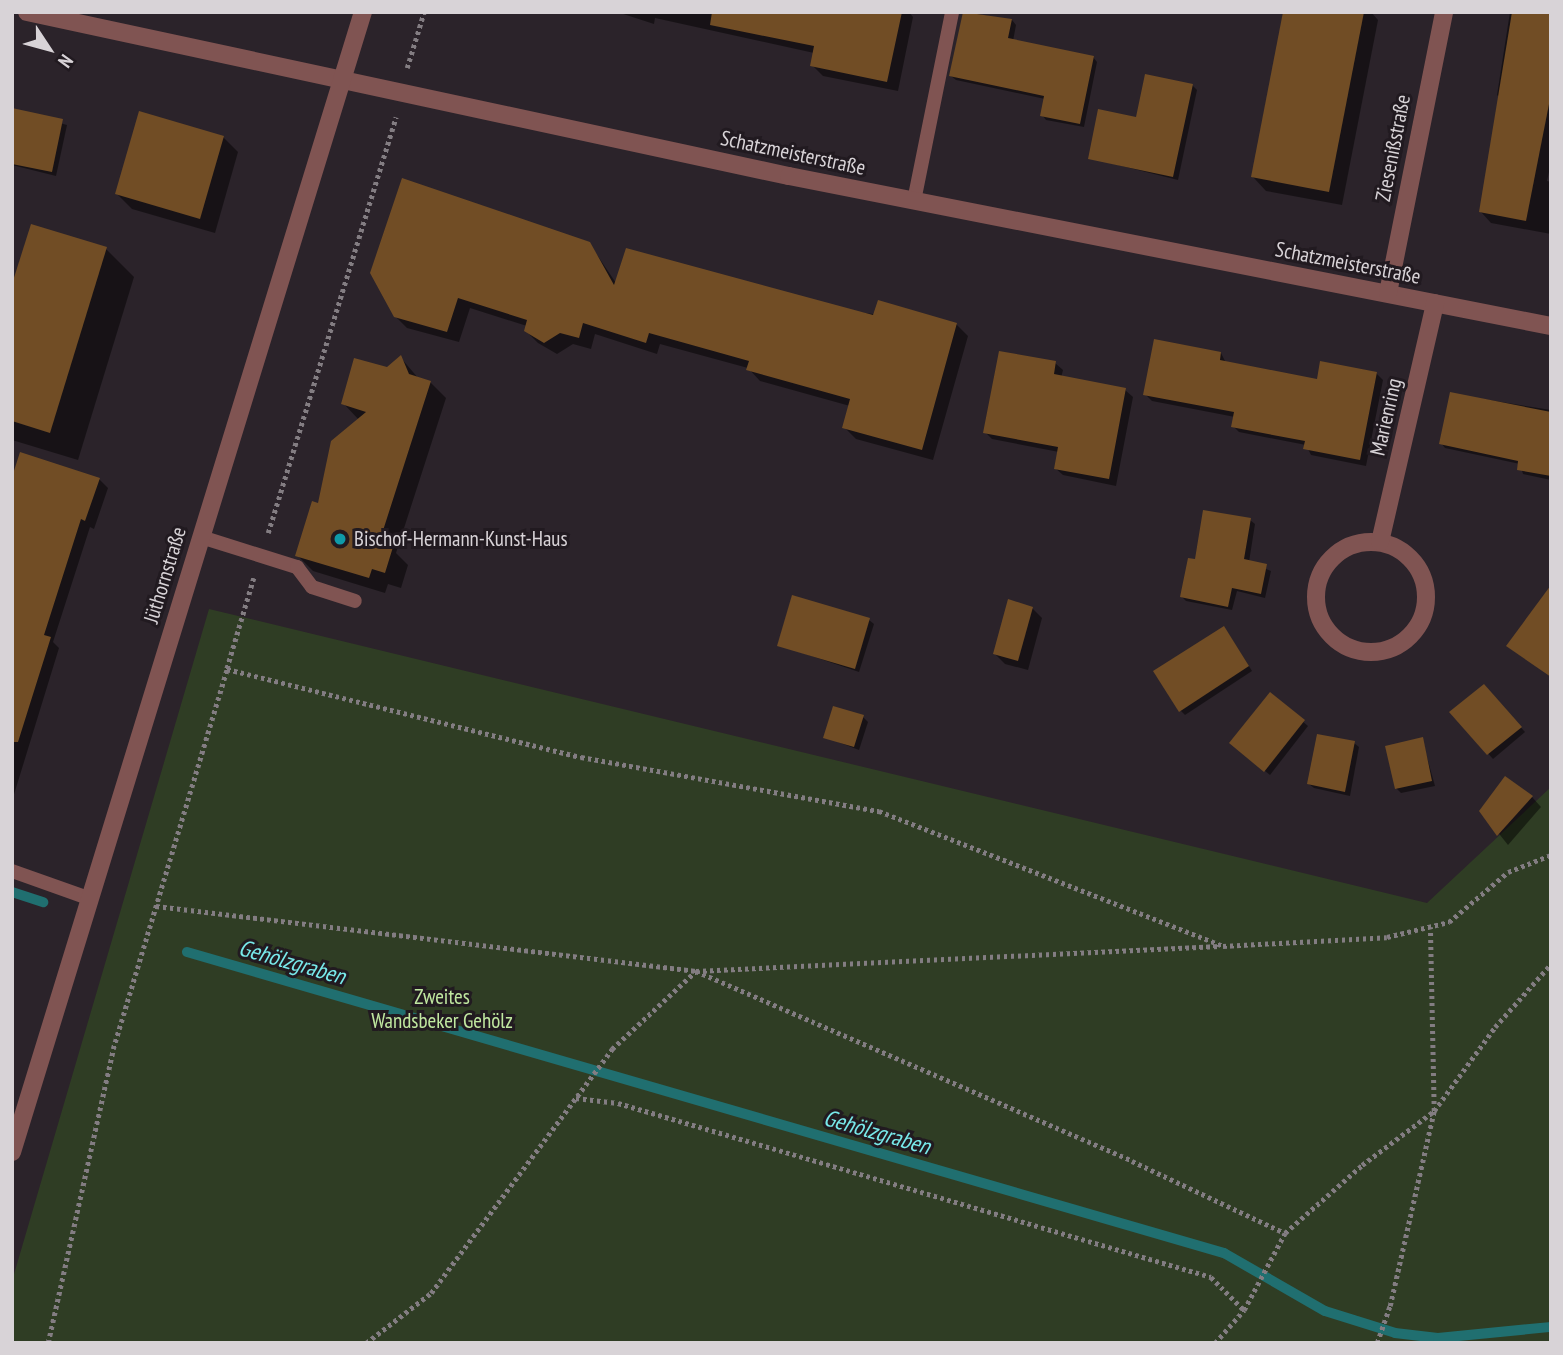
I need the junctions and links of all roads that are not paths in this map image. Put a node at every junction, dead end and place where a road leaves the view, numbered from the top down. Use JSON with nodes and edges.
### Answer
{"nodes":[{"id":1,"x":27,"y":12,"type":"edge"},
{"id":2,"x":363,"y":12,"type":"edge"},
{"id":3,"x":952,"y":12,"type":"edge"},
{"id":4,"x":1444,"y":12,"type":"edge"},
{"id":5,"x":343,"y":78,"type":"junction"},
{"id":6,"x":914,"y":201,"type":"junction"},
{"id":7,"x":1388,"y":293,"type":"junction"},
{"id":8,"x":1435,"y":303,"type":"junction"},
{"id":9,"x":1551,"y":326,"type":"edge"},
{"id":10,"x":201,"y":537,"type":"junction"},
{"id":11,"x":1380,"y":542,"type":"junction"},
{"id":12,"x":355,"y":601,"type":"dead end"},
{"id":13,"x":12,"y":872,"type":"edge"},
{"id":14,"x":91,"y":899,"type":"junction"},
{"id":15,"x":12,"y":1152,"type":"edge"}],
"edges":[{"from":1,"to":5,"type":"street","name":"Schatzmeisterstraße"},
{"from":2,"to":5,"type":"street","name":"Jüthornstraße"},
{"from":3,"to":6,"type":"lane"},
{"from":4,"to":7,"type":"street","name":"Ziesenißstraße"},
{"from":5,"to":6,"type":"street","name":"Schatzmeisterstraße"},
{"from":5,"to":10,"type":"street","name":"Jüthornstraße"},
{"from":6,"to":7,"type":"street","name":"Schatzmeisterstraße"},
{"from":7,"to":8,"type":"street","name":"Schatzmeisterstraße"},
{"from":8,"to":9,"type":"street","name":"Schatzmeisterstraße"},
{"from":8,"to":11,"type":"street","name":"Marienring"},
{"from":10,"to":12,"type":"lane"},
{"from":10,"to":14,"type":"street","name":"Jüthornstraße"},
{"from":11,"to":11,"type":"street"},
{"from":13,"to":14,"type":"lane"},
{"from":14,"to":15,"type":"street","name":"Jüthornstraße"}]}
